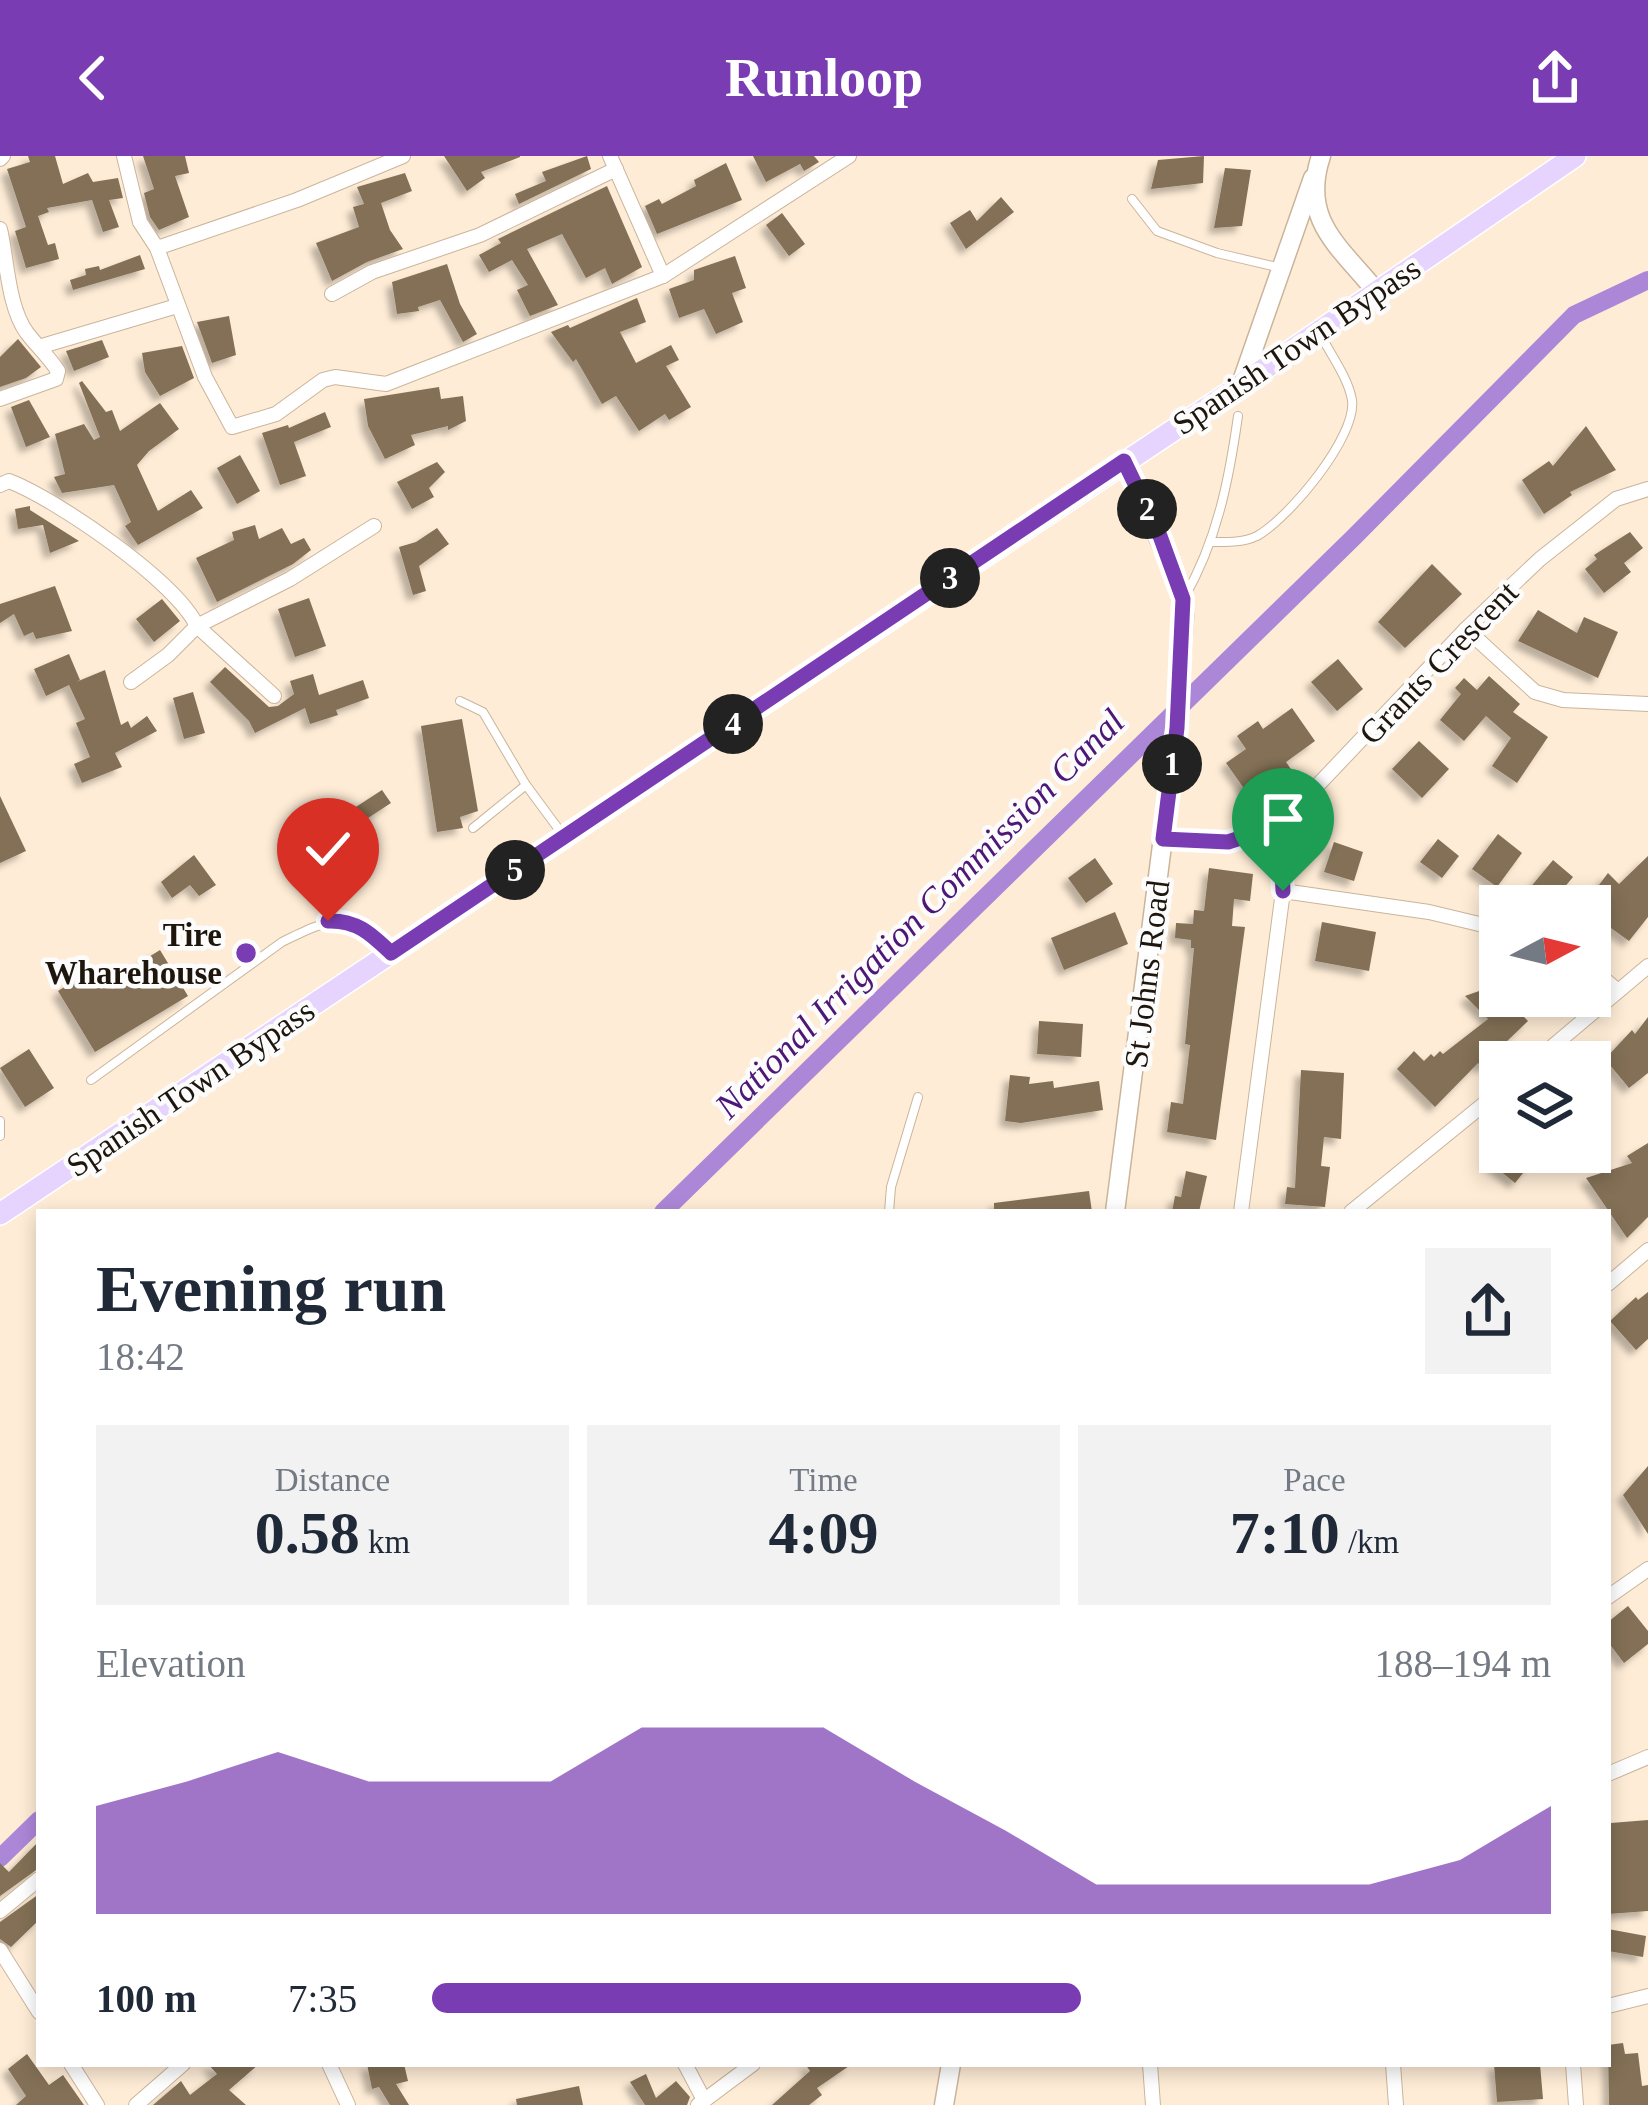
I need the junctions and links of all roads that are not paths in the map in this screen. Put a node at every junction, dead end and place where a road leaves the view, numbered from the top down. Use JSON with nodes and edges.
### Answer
{"nodes":[{"id":1,"x":124,"y":156,"type":"edge"},
{"id":2,"x":403,"y":156,"type":"edge"},
{"id":3,"x":849,"y":156,"type":"edge"},
{"id":4,"x":1321,"y":156,"type":"edge"},
{"id":5,"x":1575,"y":156,"type":"edge"},
{"id":6,"x":613,"y":163,"type":"edge"},
{"id":7,"x":1313,"y":178,"type":"junction"},
{"id":8,"x":1132,"y":199,"type":"dead end"},
{"id":9,"x":0,"y":229,"type":"edge"},
{"id":10,"x":157,"y":248,"type":"junction"},
{"id":11,"x":1280,"y":268,"type":"junction"},
{"id":12,"x":663,"y":276,"type":"junction"},
{"id":13,"x":1375,"y":290,"type":"junction"},
{"id":14,"x":332,"y":294,"type":"dead end"},
{"id":15,"x":177,"y":306,"type":"junction"},
{"id":16,"x":1318,"y":331,"type":"junction"},
{"id":17,"x":42,"y":346,"type":"junction"},
{"id":18,"x":1241,"y":384,"type":"junction"},
{"id":19,"x":0,"y":399,"type":"edge"},
{"id":20,"x":1238,"y":416,"type":"dead end"},
{"id":21,"x":1124,"y":461,"type":"junction"},
{"id":22,"x":0,"y":485,"type":"edge"},
{"id":23,"x":1648,"y":489,"type":"edge"},
{"id":24,"x":374,"y":526,"type":"dead end"},
{"id":25,"x":1210,"y":542,"type":"junction"},
{"id":26,"x":1183,"y":599,"type":"junction"},
{"id":27,"x":197,"y":626,"type":"junction"},
{"id":28,"x":1466,"y":629,"type":"junction"},
{"id":29,"x":131,"y":682,"type":"dead end"},
{"id":30,"x":274,"y":696,"type":"dead end"},
{"id":31,"x":460,"y":701,"type":"dead end"},
{"id":32,"x":1648,"y":704,"type":"edge"},
{"id":33,"x":526,"y":784,"type":"junction"},
{"id":34,"x":1280,"y":825,"type":"junction"},
{"id":35,"x":473,"y":828,"type":"dead end"},
{"id":36,"x":564,"y":836,"type":"junction"},
{"id":37,"x":1163,"y":839,"type":"junction"},
{"id":38,"x":1283,"y":891,"type":"junction"},
{"id":39,"x":1479,"y":924,"type":"edge"},
{"id":40,"x":391,"y":953,"type":"junction"},
{"id":41,"x":1648,"y":966,"type":"edge"},
{"id":42,"x":1611,"y":986,"type":"edge"},
{"id":43,"x":1618,"y":992,"type":"junction"},
{"id":44,"x":1559,"y":1041,"type":"edge"},
{"id":45,"x":92,"y":1079,"type":"dead end"},
{"id":46,"x":918,"y":1097,"type":"dead end"},
{"id":47,"x":1479,"y":1108,"type":"edge"},
{"id":48,"x":0,"y":1121,"type":"edge"},
{"id":49,"x":0,"y":1136,"type":"edge"},
{"id":50,"x":889,"y":1209,"type":"edge"},
{"id":51,"x":1115,"y":1209,"type":"edge"},
{"id":52,"x":1241,"y":1209,"type":"edge"},
{"id":53,"x":1355,"y":1209,"type":"edge"},
{"id":54,"x":0,"y":1214,"type":"edge"},
{"id":55,"x":1648,"y":1250,"type":"edge"},
{"id":56,"x":1611,"y":1281,"type":"edge"},
{"id":57,"x":1648,"y":1569,"type":"edge"},
{"id":58,"x":1611,"y":1595,"type":"edge"},
{"id":59,"x":1648,"y":1757,"type":"edge"},
{"id":60,"x":1611,"y":1773,"type":"edge"},
{"id":61,"x":36,"y":1881,"type":"edge"},
{"id":62,"x":0,"y":1911,"type":"edge"},
{"id":63,"x":0,"y":1950,"type":"edge"},
{"id":64,"x":1648,"y":1996,"type":"edge"},
{"id":65,"x":1611,"y":2005,"type":"edge"},
{"id":66,"x":36,"y":2007,"type":"edge"},
{"id":67,"x":73,"y":2067,"type":"edge"},
{"id":68,"x":180,"y":2067,"type":"edge"},
{"id":69,"x":330,"y":2067,"type":"edge"},
{"id":70,"x":687,"y":2067,"type":"edge"},
{"id":71,"x":749,"y":2067,"type":"edge"},
{"id":72,"x":950,"y":2067,"type":"edge"},
{"id":73,"x":1150,"y":2067,"type":"edge"},
{"id":74,"x":1393,"y":2067,"type":"edge"},
{"id":75,"x":1573,"y":2067,"type":"edge"},
{"id":76,"x":701,"y":2103,"type":"edge"},
{"id":77,"x":97,"y":2105,"type":"edge"},
{"id":78,"x":136,"y":2105,"type":"edge"},
{"id":79,"x":348,"y":2105,"type":"edge"},
{"id":80,"x":944,"y":2105,"type":"edge"},
{"id":81,"x":1153,"y":2105,"type":"edge"},
{"id":82,"x":1396,"y":2105,"type":"edge"},
{"id":83,"x":1576,"y":2105,"type":"edge"}],
"edges":[{"from":1,"to":10,"type":"street"},
{"from":2,"to":10,"type":"street"},
{"from":3,"to":12,"type":"street"},
{"from":4,"to":7,"type":"street"},
{"from":5,"to":13,"type":"main road","name":"Spanish Town Bypass"},
{"from":6,"to":12,"type":"street"},
{"from":6,"to":14,"type":"street"},
{"from":7,"to":11,"type":"street"},
{"from":7,"to":13,"type":"street"},
{"from":8,"to":11,"type":"lane"},
{"from":9,"to":17,"type":"street"},
{"from":10,"to":15,"type":"street"},
{"from":11,"to":18,"type":"street"},
{"from":12,"to":15,"type":"street"},
{"from":13,"to":16,"type":"main road","name":"Spanish Town Bypass"},
{"from":15,"to":17,"type":"street"},
{"from":16,"to":18,"type":"main road","name":"Spanish Town Bypass"},
{"from":16,"to":25,"type":"lane"},
{"from":17,"to":19,"type":"street"},
{"from":18,"to":21,"type":"main road","name":"Spanish Town Bypass"},
{"from":20,"to":25,"type":"lane"},
{"from":21,"to":26,"type":"street","name":"St Johns Road"},
{"from":21,"to":36,"type":"main road","name":"Spanish Town Bypass"},
{"from":22,"to":27,"type":"street"},
{"from":23,"to":28,"type":"street","name":"Grants Crescent"},
{"from":24,"to":27,"type":"street"},
{"from":25,"to":26,"type":"lane"},
{"from":26,"to":37,"type":"street","name":"St Johns Road"},
{"from":27,"to":29,"type":"street"},
{"from":27,"to":30,"type":"street"},
{"from":28,"to":32,"type":"street"},
{"from":28,"to":34,"type":"street","name":"Grants Crescent"},
{"from":31,"to":33,"type":"lane"},
{"from":33,"to":35,"type":"lane"},
{"from":33,"to":36,"type":"lane"},
{"from":34,"to":37,"type":"street"},
{"from":34,"to":38,"type":"street"},
{"from":36,"to":40,"type":"main road","name":"Spanish Town Bypass"},
{"from":37,"to":51,"type":"street","name":"St Johns Road"},
{"from":38,"to":39,"type":"street"},
{"from":38,"to":52,"type":"street"},
{"from":40,"to":45,"type":"lane"},
{"from":40,"to":54,"type":"main road","name":"Spanish Town Bypass"},
{"from":41,"to":43,"type":"street"},
{"from":42,"to":43,"type":"street"},
{"from":43,"to":44,"type":"street"},
{"from":46,"to":50,"type":"lane"},
{"from":47,"to":53,"type":"street"},
{"from":48,"to":49,"type":"lane"},
{"from":55,"to":56,"type":"street"},
{"from":57,"to":58,"type":"street"},
{"from":59,"to":60,"type":"street"},
{"from":61,"to":62,"type":"street"},
{"from":63,"to":66,"type":"street"},
{"from":64,"to":65,"type":"street"},
{"from":67,"to":77,"type":"street"},
{"from":68,"to":78,"type":"street"},
{"from":69,"to":79,"type":"street"},
{"from":70,"to":76,"type":"street"},
{"from":71,"to":76,"type":"street"},
{"from":72,"to":80,"type":"street"},
{"from":73,"to":81,"type":"street"},
{"from":74,"to":82,"type":"street"},
{"from":75,"to":83,"type":"street"}]}
